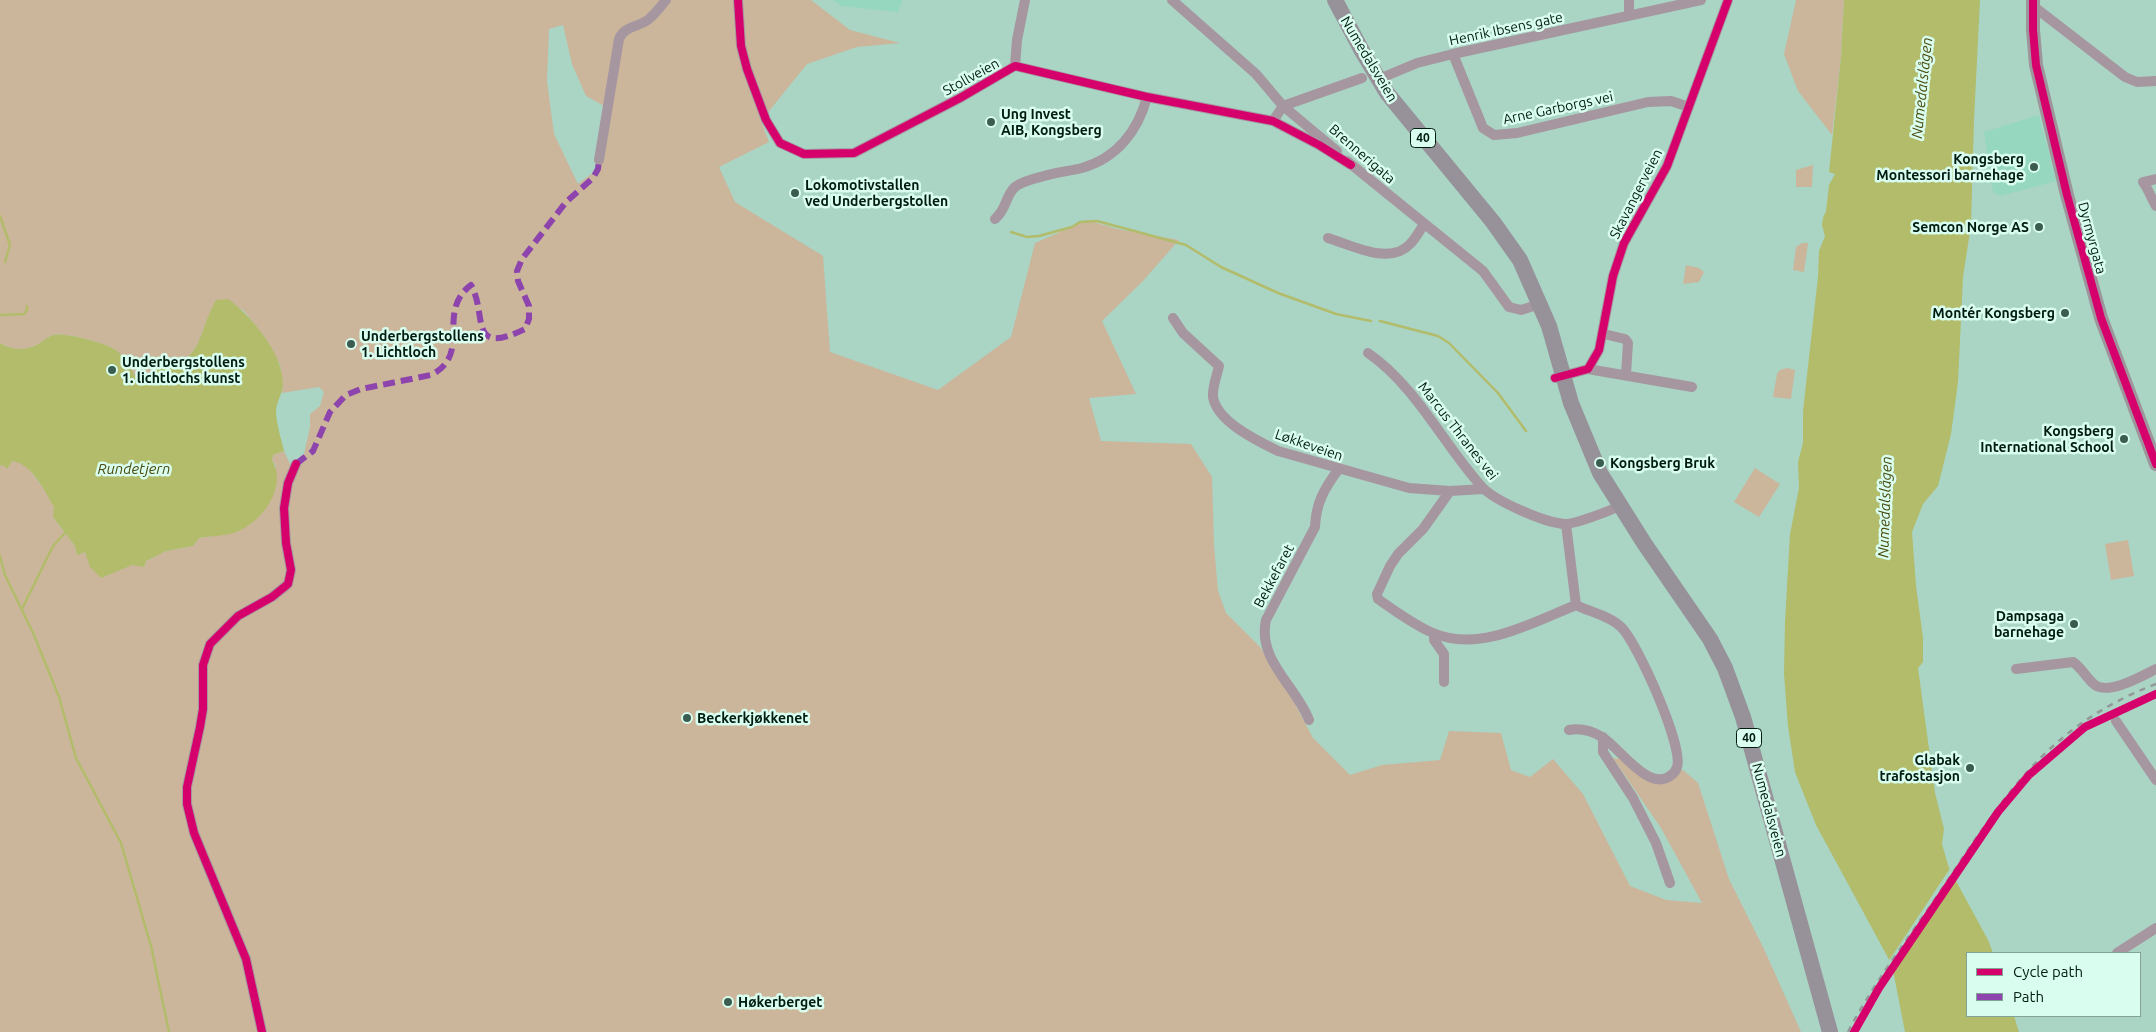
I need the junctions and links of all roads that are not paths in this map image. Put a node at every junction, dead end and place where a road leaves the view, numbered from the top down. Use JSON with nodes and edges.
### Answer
{"nodes":[{"id":1,"x":666,"y":0,"type":"edge"},
{"id":2,"x":738,"y":0,"type":"edge"},
{"id":3,"x":1025,"y":0,"type":"edge"},
{"id":4,"x":1172,"y":0,"type":"edge"},
{"id":5,"x":1335,"y":0,"type":"edge"},
{"id":6,"x":1629,"y":0,"type":"edge"},
{"id":7,"x":1701,"y":0,"type":"edge"},
{"id":8,"x":1728,"y":0,"type":"edge"},
{"id":9,"x":2034,"y":7,"type":"edge"},
{"id":10,"x":1630,"y":15,"type":"junction"},
{"id":11,"x":1453,"y":54,"type":"junction"},
{"id":12,"x":1015,"y":66,"type":"junction"},
{"id":13,"x":1370,"y":79,"type":"junction"},
{"id":14,"x":2156,"y":81,"type":"edge"},
{"id":15,"x":1147,"y":97,"type":"junction"},
{"id":16,"x":1283,"y":106,"type":"junction"},
{"id":17,"x":1689,"y":107,"type":"junction"},
{"id":18,"x":1273,"y":121,"type":"junction"},
{"id":19,"x":600,"y":160,"type":"dead end"},
{"id":20,"x":1351,"y":166,"type":"junction"},
{"id":21,"x":2156,"y":179,"type":"edge"},
{"id":22,"x":2156,"y":206,"type":"edge"},
{"id":23,"x":995,"y":219,"type":"dead end"},
{"id":24,"x":1424,"y":224,"type":"junction"},
{"id":25,"x":1328,"y":238,"type":"dead end"},
{"id":26,"x":1536,"y":305,"type":"junction"},
{"id":27,"x":1173,"y":318,"type":"dead end"},
{"id":28,"x":1604,"y":334,"type":"junction"},
{"id":29,"x":1368,"y":353,"type":"dead end"},
{"id":30,"x":1588,"y":369,"type":"junction"},
{"id":31,"x":1626,"y":374,"type":"junction"},
{"id":32,"x":1559,"y":377,"type":"junction"},
{"id":33,"x":1692,"y":386,"type":"dead end"},
{"id":34,"x":296,"y":464,"type":"dead end"},
{"id":35,"x":2156,"y":464,"type":"edge"},
{"id":36,"x":1338,"y":470,"type":"junction"},
{"id":37,"x":1483,"y":489,"type":"junction"},
{"id":38,"x":1450,"y":490,"type":"junction"},
{"id":39,"x":1619,"y":506,"type":"junction"},
{"id":40,"x":1566,"y":524,"type":"junction"},
{"id":41,"x":1576,"y":606,"type":"junction"},
{"id":42,"x":1430,"y":631,"type":"junction"},
{"id":43,"x":2016,"y":669,"type":"dead end"},
{"id":44,"x":2156,"y":670,"type":"edge"},
{"id":45,"x":1444,"y":682,"type":"dead end"},
{"id":46,"x":1309,"y":720,"type":"dead end"},
{"id":47,"x":2116,"y":721,"type":"dead end"},
{"id":48,"x":1569,"y":730,"type":"dead end"},
{"id":49,"x":1603,"y":737,"type":"junction"},
{"id":50,"x":2156,"y":780,"type":"edge"},
{"id":51,"x":1670,"y":882,"type":"dead end"},
{"id":52,"x":2156,"y":928,"type":"edge"},
{"id":53,"x":2119,"y":952,"type":"edge"},
{"id":54,"x":262,"y":1032,"type":"edge"},
{"id":55,"x":1830,"y":1032,"type":"edge"}],
"edges":[{"from":1,"to":19,"type":"street"},
{"from":2,"to":12,"type":"street","name":"Stollveien"},
{"from":3,"to":12,"type":"street"},
{"from":4,"to":16,"type":"street","name":"Brennerigata"},
{"from":5,"to":13,"type":"main road","name":"Numedalsveien","number":"40"},
{"from":6,"to":10,"type":"street"},
{"from":7,"to":10,"type":"street","name":"Henrik Ibsens gate"},
{"from":8,"to":17,"type":"street","name":"Skavangerveien"},
{"from":9,"to":14,"type":"street"},
{"from":9,"to":35,"type":"main road","name":"Dyrmyrgata"},
{"from":10,"to":11,"type":"street","name":"Henrik Ibsens gate"},
{"from":11,"to":13,"type":"street","name":"Henrik Ibsens gate"},
{"from":11,"to":17,"type":"street","name":"Arne Garborgs vei"},
{"from":12,"to":15,"type":"street","name":"Stollveien"},
{"from":13,"to":16,"type":"street","name":"Henrik Ibsens gate"},
{"from":13,"to":26,"type":"main road","name":"Numedalsveien","number":"40"},
{"from":15,"to":18,"type":"street","name":"Stollveien"},
{"from":15,"to":23,"type":"street"},
{"from":16,"to":18,"type":"street"},
{"from":16,"to":20,"type":"street","name":"Brennerigata"},
{"from":17,"to":28,"type":"street","name":"Skavangerveien"},
{"from":18,"to":20,"type":"street","name":"Stollveien"},
{"from":20,"to":24,"type":"street","name":"Brennerigata"},
{"from":21,"to":22,"type":"street"},
{"from":24,"to":25,"type":"street"},
{"from":24,"to":26,"type":"street","name":"Brennerigata"},
{"from":26,"to":32,"type":"main road","name":"Numedalsveien","number":"40"},
{"from":27,"to":36,"type":"street","name":"Løkkeveien"},
{"from":28,"to":30,"type":"street","name":"Skavangerveien"},
{"from":28,"to":31,"type":"street"},
{"from":29,"to":37,"type":"street","name":"Marcus Thranes vei"},
{"from":30,"to":31,"type":"street"},
{"from":30,"to":32,"type":"street"},
{"from":31,"to":33,"type":"street"},
{"from":32,"to":39,"type":"main road","name":"Numedalsveien","number":"40"},
{"from":34,"to":54,"type":"street"},
{"from":36,"to":38,"type":"street","name":"Løkkeveien"},
{"from":36,"to":46,"type":"street","name":"Bekkefaret"},
{"from":37,"to":38,"type":"street","name":"Løkkeveien"},
{"from":37,"to":40,"type":"street","name":"Marcus Thranes vei"},
{"from":38,"to":42,"type":"street"},
{"from":39,"to":40,"type":"street"},
{"from":39,"to":55,"type":"main road","name":"Numedalsveien","number":"40"},
{"from":40,"to":41,"type":"street"},
{"from":41,"to":42,"type":"street"},
{"from":41,"to":49,"type":"street"},
{"from":42,"to":45,"type":"street"},
{"from":43,"to":44,"type":"street"},
{"from":47,"to":50,"type":"street"},
{"from":48,"to":49,"type":"street"},
{"from":49,"to":51,"type":"street"},
{"from":52,"to":53,"type":"street"}]}
